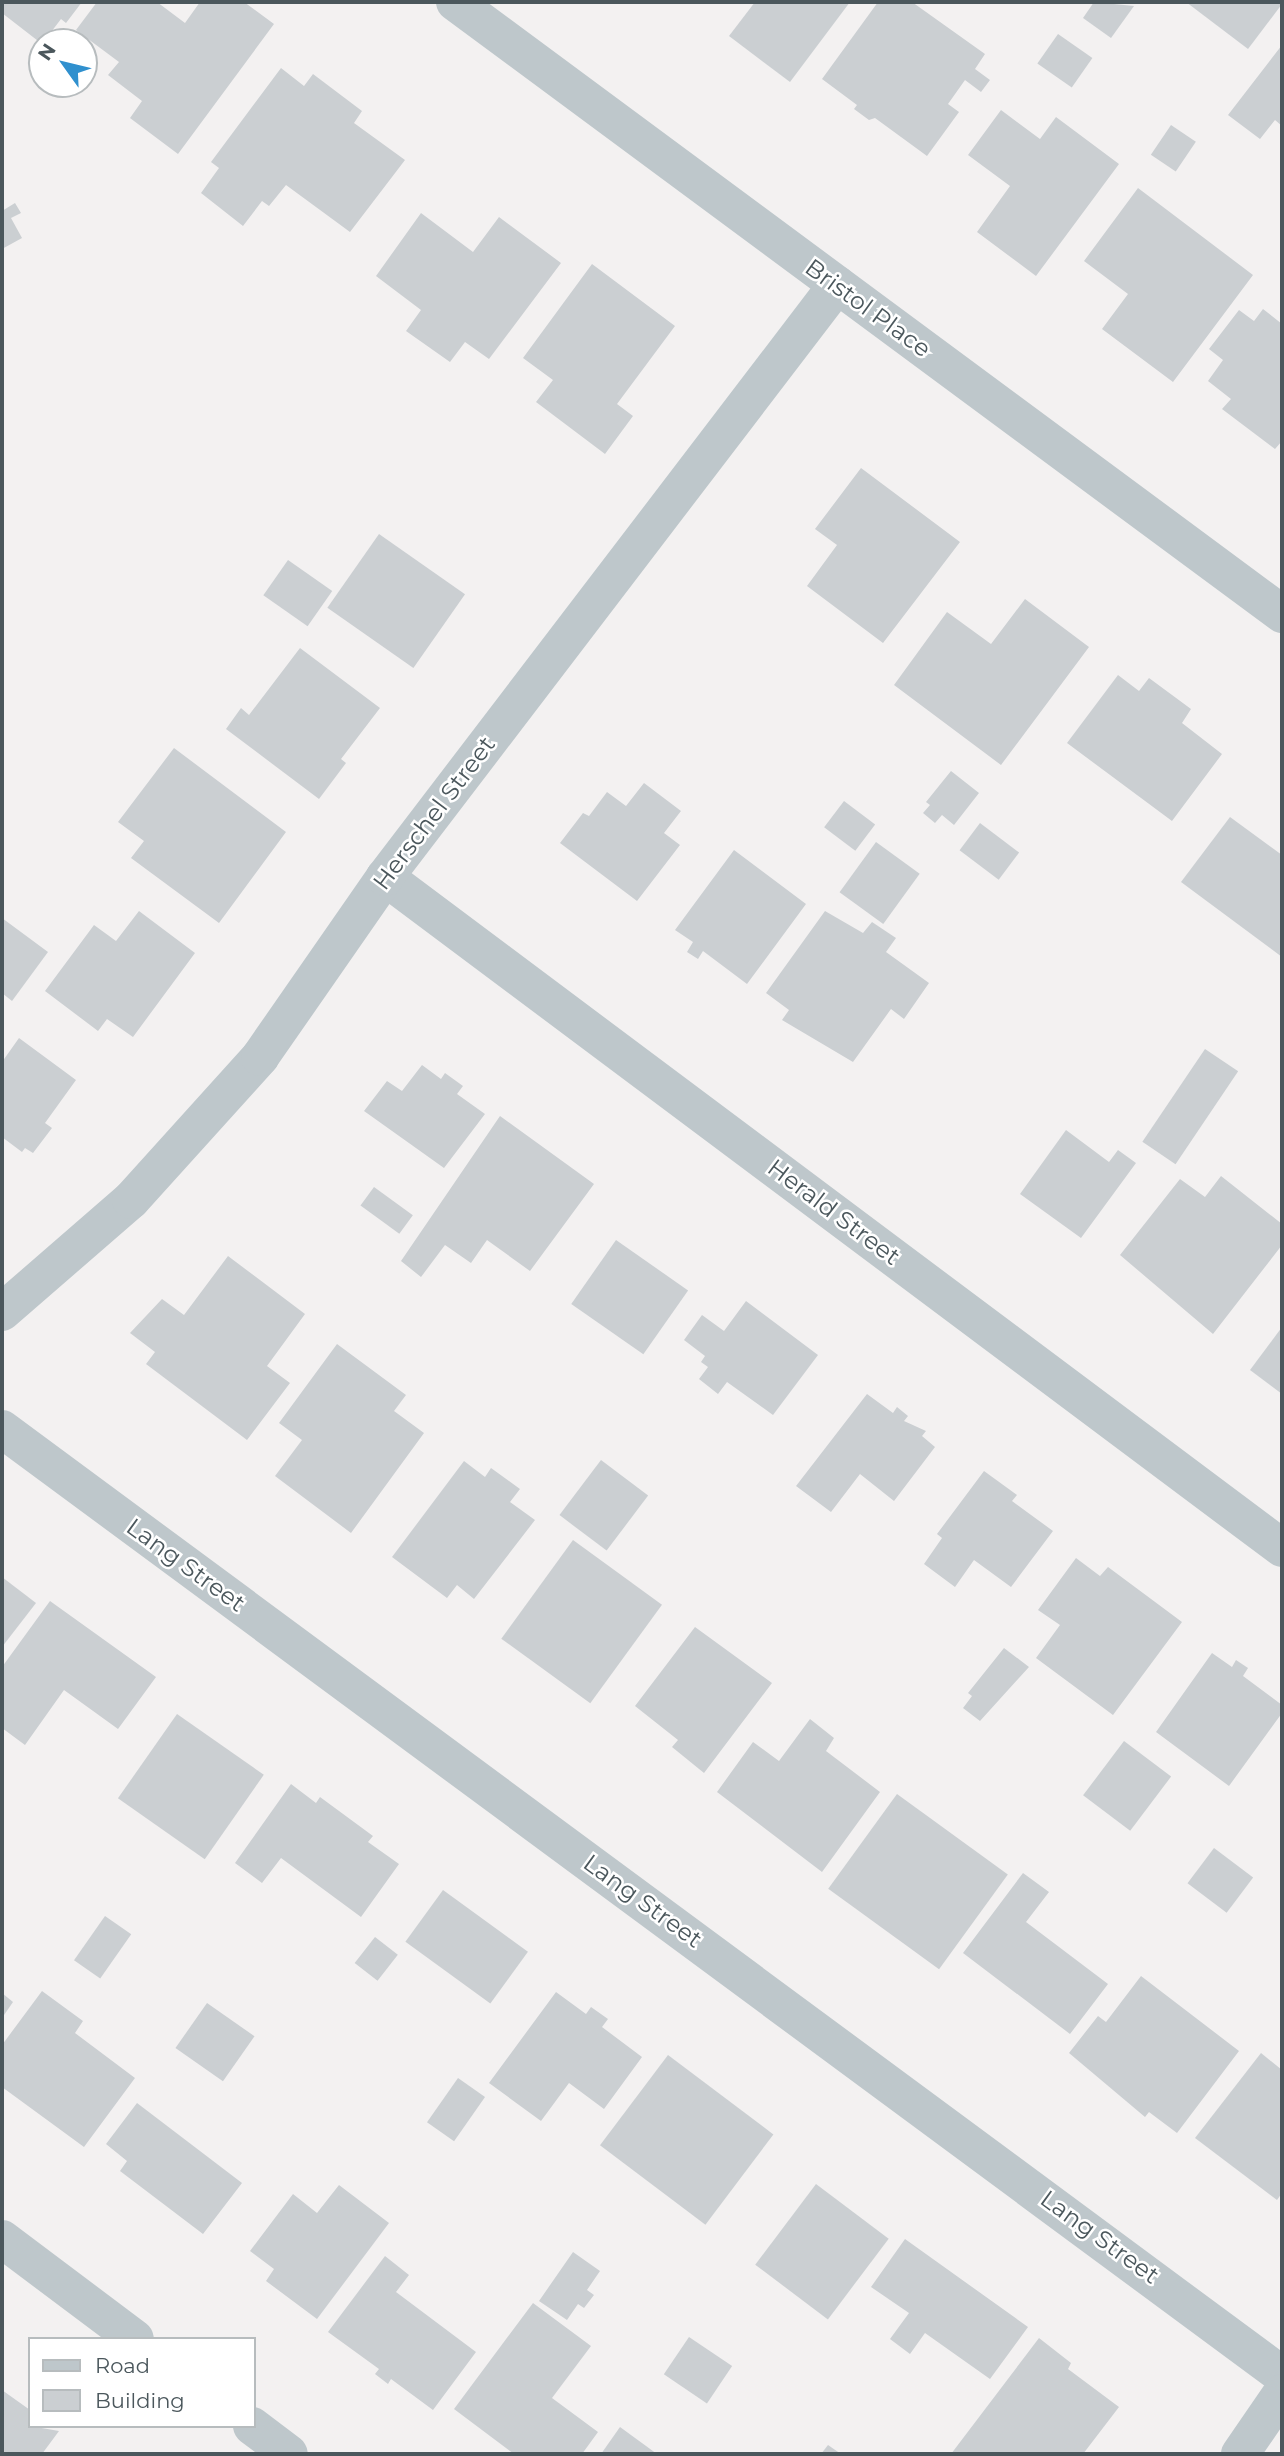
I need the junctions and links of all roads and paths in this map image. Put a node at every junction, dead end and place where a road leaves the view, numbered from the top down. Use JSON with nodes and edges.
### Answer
{"nodes":[{"id":1,"x":455,"y":2,"type":"edge"},
{"id":2,"x":836,"y":285,"type":"junction"},
{"id":3,"x":1282,"y":614,"type":"edge"},
{"id":4,"x":385,"y":877,"type":"junction"},
{"id":5,"x":2,"y":1312,"type":"edge"},
{"id":6,"x":2,"y":1429,"type":"edge"},
{"id":7,"x":1282,"y":1548,"type":"edge"},
{"id":8,"x":2,"y":2239,"type":"edge"},
{"id":9,"x":132,"y":2337,"type":"edge"},
{"id":10,"x":1282,"y":2375,"type":"edge"},
{"id":11,"x":1282,"y":2393,"type":"edge"},
{"id":12,"x":255,"y":2428,"type":"edge"},
{"id":13,"x":289,"y":2454,"type":"edge"},
{"id":14,"x":1240,"y":2454,"type":"edge"}],
"edges":[{"from":1,"to":2,"type":"street","name":"Bristol Place"},
{"from":2,"to":3,"type":"street","name":"Bristol Place"},
{"from":2,"to":4,"type":"street","name":"Herschel Street"},
{"from":4,"to":5,"type":"street","name":"Herschel Street"},
{"from":4,"to":7,"type":"street","name":"Herald Street"},
{"from":6,"to":10,"type":"street","name":"Lang Street"},
{"from":8,"to":9,"type":"street"},
{"from":11,"to":14,"type":"street"},
{"from":12,"to":13,"type":"street"}]}
